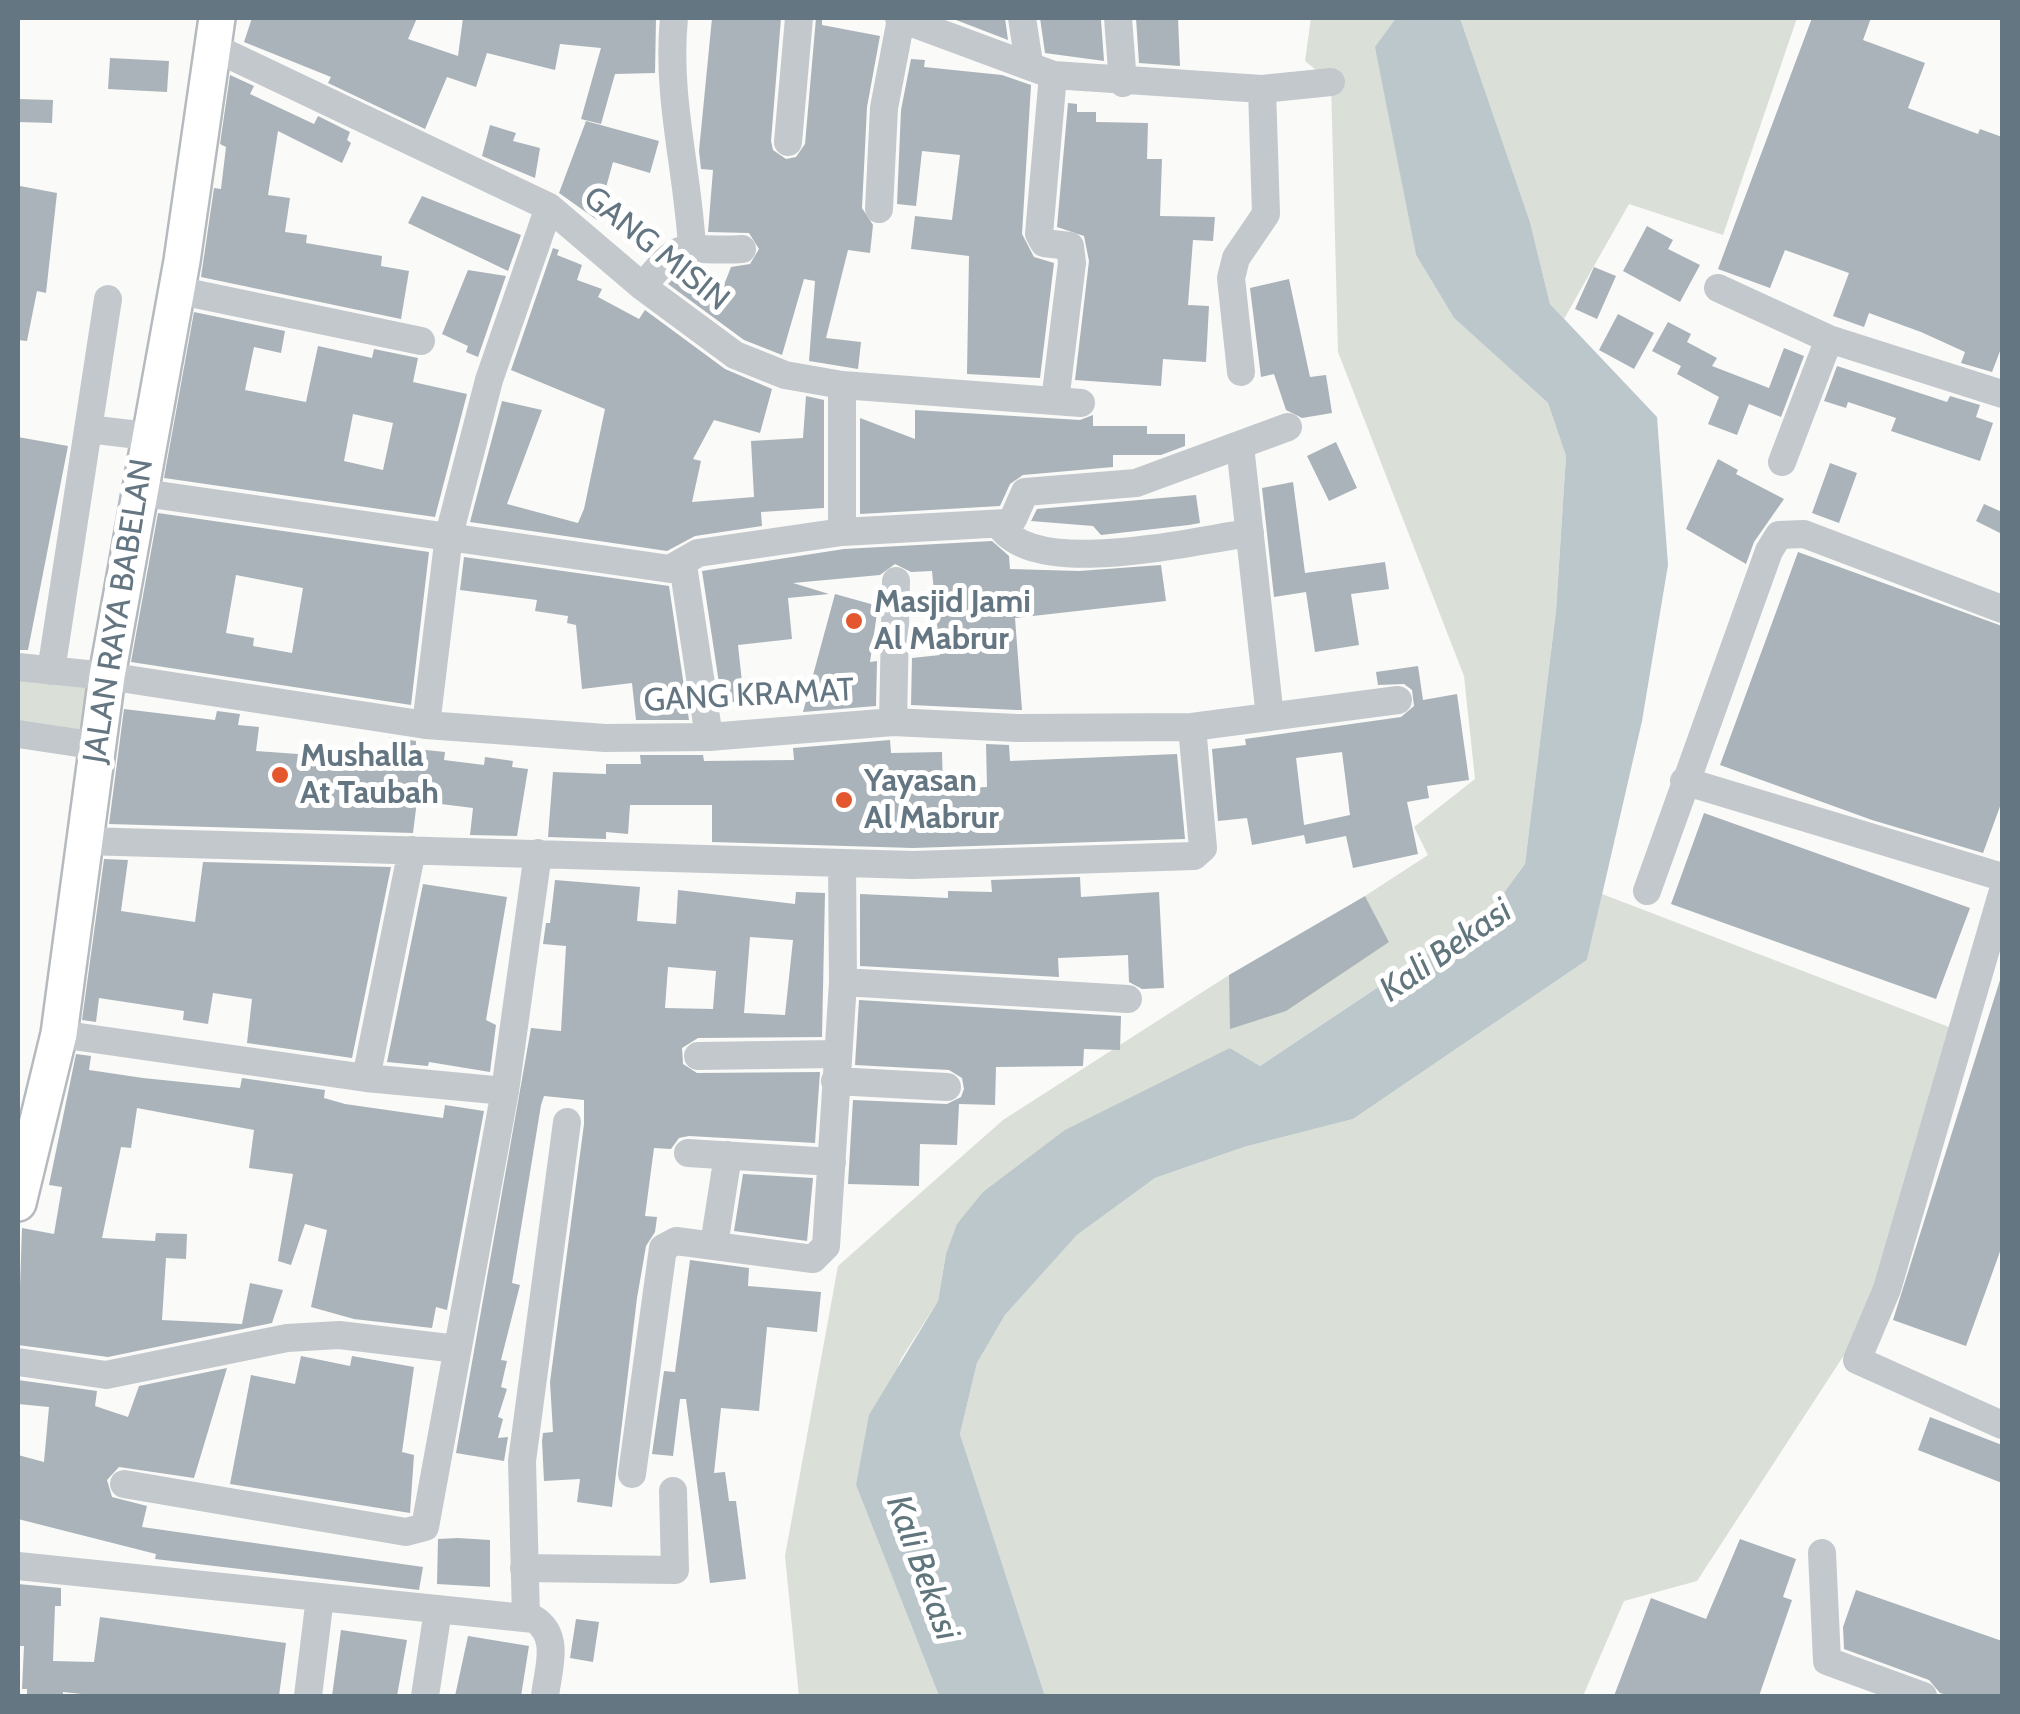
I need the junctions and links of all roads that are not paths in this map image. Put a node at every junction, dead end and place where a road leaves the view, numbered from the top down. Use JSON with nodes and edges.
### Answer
{"nodes":[{"id":1,"x":674,"y":18,"type":"edge"},
{"id":2,"x":799,"y":18,"type":"edge"},
{"id":3,"x":900,"y":18,"type":"edge"},
{"id":4,"x":1022,"y":18,"type":"edge"},
{"id":5,"x":1118,"y":18,"type":"edge"},
{"id":6,"x":216,"y":33,"type":"edge"},
{"id":7,"x":1041,"y":69,"type":"junction"},
{"id":8,"x":1123,"y":82,"type":"junction"},
{"id":9,"x":1331,"y":82,"type":"dead end"},
{"id":10,"x":1262,"y":89,"type":"junction"},
{"id":11,"x":788,"y":142,"type":"dead end"},
{"id":12,"x":549,"y":207,"type":"junction"},
{"id":13,"x":879,"y":210,"type":"dead end"},
{"id":14,"x":692,"y":248,"type":"junction"},
{"id":15,"x":742,"y":250,"type":"dead end"},
{"id":16,"x":643,"y":287,"type":"junction"},
{"id":17,"x":1718,"y":288,"type":"dead end"},
{"id":18,"x":176,"y":290,"type":"junction"},
{"id":19,"x":108,"y":298,"type":"dead end"},
{"id":20,"x":1828,"y":339,"type":"junction"},
{"id":21,"x":421,"y":340,"type":"dead end"},
{"id":22,"x":1240,"y":372,"type":"dead end"},
{"id":23,"x":842,"y":386,"type":"junction"},
{"id":24,"x":2002,"y":394,"type":"edge"},
{"id":25,"x":1288,"y":427,"type":"dead end"},
{"id":26,"x":88,"y":429,"type":"junction"},
{"id":27,"x":147,"y":436,"type":"junction"},
{"id":28,"x":1240,"y":446,"type":"junction"},
{"id":29,"x":1782,"y":462,"type":"dead end"},
{"id":30,"x":137,"y":492,"type":"junction"},
{"id":31,"x":998,"y":524,"type":"junction"},
{"id":32,"x":842,"y":532,"type":"junction"},
{"id":33,"x":1250,"y":532,"type":"junction"},
{"id":34,"x":449,"y":535,"type":"junction"},
{"id":35,"x":684,"y":565,"type":"junction"},
{"id":36,"x":896,"y":580,"type":"dead end"},
{"id":37,"x":2002,"y":609,"type":"edge"},
{"id":38,"x":18,"y":667,"type":"edge"},
{"id":39,"x":51,"y":671,"type":"junction"},
{"id":40,"x":108,"y":676,"type":"junction"},
{"id":41,"x":1398,"y":700,"type":"dead end"},
{"id":42,"x":1270,"y":717,"type":"junction"},
{"id":43,"x":893,"y":722,"type":"junction"},
{"id":44,"x":426,"y":725,"type":"junction"},
{"id":45,"x":1192,"y":727,"type":"junction"},
{"id":46,"x":18,"y":734,"type":"edge"},
{"id":47,"x":709,"y":737,"type":"junction"},
{"id":48,"x":98,"y":746,"type":"junction"},
{"id":49,"x":1684,"y":781,"type":"junction"},
{"id":50,"x":84,"y":841,"type":"junction"},
{"id":51,"x":412,"y":850,"type":"junction"},
{"id":52,"x":538,"y":853,"type":"junction"},
{"id":53,"x":842,"y":863,"type":"junction"},
{"id":54,"x":2002,"y":877,"type":"edge"},
{"id":55,"x":1647,"y":890,"type":"dead end"},
{"id":56,"x":2002,"y":894,"type":"edge"},
{"id":57,"x":844,"y":982,"type":"junction"},
{"id":58,"x":1128,"y":999,"type":"dead end"},
{"id":59,"x":59,"y":1034,"type":"junction"},
{"id":60,"x":698,"y":1056,"type":"dead end"},
{"id":61,"x":836,"y":1068,"type":"junction"},
{"id":62,"x":366,"y":1078,"type":"junction"},
{"id":63,"x":947,"y":1086,"type":"dead end"},
{"id":64,"x":505,"y":1091,"type":"junction"},
{"id":65,"x":567,"y":1122,"type":"dead end"},
{"id":66,"x":688,"y":1152,"type":"dead end"},
{"id":67,"x":728,"y":1155,"type":"junction"},
{"id":68,"x":832,"y":1162,"type":"junction"},
{"id":69,"x":18,"y":1203,"type":"edge"},
{"id":70,"x":714,"y":1246,"type":"junction"},
{"id":71,"x":457,"y":1350,"type":"junction"},
{"id":72,"x":18,"y":1362,"type":"edge"},
{"id":73,"x":2002,"y":1425,"type":"edge"},
{"id":74,"x":632,"y":1474,"type":"dead end"},
{"id":75,"x":124,"y":1484,"type":"dead end"},
{"id":76,"x":672,"y":1492,"type":"dead end"},
{"id":77,"x":1822,"y":1553,"type":"dead end"},
{"id":78,"x":18,"y":1566,"type":"edge"},
{"id":79,"x":524,"y":1568,"type":"junction"},
{"id":80,"x":320,"y":1597,"type":"junction"},
{"id":81,"x":438,"y":1610,"type":"junction"},
{"id":82,"x":526,"y":1618,"type":"junction"},
{"id":83,"x":308,"y":1696,"type":"edge"},
{"id":84,"x":425,"y":1696,"type":"edge"},
{"id":85,"x":545,"y":1696,"type":"edge"},
{"id":86,"x":1924,"y":1696,"type":"edge"}],
"edges":[{"from":1,"to":14,"type":"street"},
{"from":2,"to":11,"type":"street"},
{"from":3,"to":7,"type":"street"},
{"from":3,"to":13,"type":"street"},
{"from":4,"to":7,"type":"street"},
{"from":5,"to":8,"type":"street"},
{"from":6,"to":12,"type":"street","name":"GANG MISIN"},
{"from":6,"to":18,"type":"main road","name":"JALAN RAYA BABELAN"},
{"from":7,"to":8,"type":"street"},
{"from":7,"to":23,"type":"street","name":"GANG MISIN"},
{"from":8,"to":10,"type":"street"},
{"from":9,"to":10,"type":"street"},
{"from":10,"to":22,"type":"street"},
{"from":12,"to":16,"type":"street","name":"GANG MISIN"},
{"from":12,"to":34,"type":"street"},
{"from":14,"to":15,"type":"street"},
{"from":14,"to":16,"type":"street"},
{"from":16,"to":23,"type":"street","name":"GANG MISIN"},
{"from":17,"to":20,"type":"street"},
{"from":18,"to":21,"type":"street"},
{"from":18,"to":27,"type":"main road","name":"JALAN RAYA BABELAN"},
{"from":19,"to":26,"type":"street"},
{"from":20,"to":24,"type":"street"},
{"from":20,"to":29,"type":"street"},
{"from":23,"to":32,"type":"street"},
{"from":25,"to":28,"type":"street"},
{"from":26,"to":27,"type":"street"},
{"from":26,"to":39,"type":"street"},
{"from":27,"to":30,"type":"main road","name":"JALAN RAYA BABELAN"},
{"from":28,"to":31,"type":"street"},
{"from":28,"to":33,"type":"street"},
{"from":30,"to":34,"type":"street"},
{"from":30,"to":40,"type":"main road","name":"JALAN RAYA BABELAN"},
{"from":31,"to":32,"type":"street"},
{"from":31,"to":33,"type":"street"},
{"from":32,"to":35,"type":"street"},
{"from":33,"to":42,"type":"street"},
{"from":34,"to":35,"type":"street"},
{"from":34,"to":44,"type":"street"},
{"from":35,"to":47,"type":"street"},
{"from":36,"to":43,"type":"street"},
{"from":37,"to":49,"type":"street"},
{"from":38,"to":39,"type":"street","name":"GANG KRAMAT"},
{"from":39,"to":40,"type":"street","name":"GANG KRAMAT"},
{"from":40,"to":44,"type":"street","name":"GANG KRAMAT"},
{"from":40,"to":48,"type":"main road","name":"JALAN RAYA BABELAN"},
{"from":41,"to":42,"type":"street","name":"GANG KRAMAT"},
{"from":42,"to":45,"type":"street","name":"GANG KRAMAT"},
{"from":43,"to":45,"type":"street","name":"GANG KRAMAT"},
{"from":43,"to":47,"type":"street","name":"GANG KRAMAT"},
{"from":44,"to":47,"type":"street","name":"GANG KRAMAT"},
{"from":45,"to":53,"type":"street"},
{"from":46,"to":48,"type":"street"},
{"from":48,"to":50,"type":"main road","name":"JALAN RAYA BABELAN"},
{"from":49,"to":54,"type":"street"},
{"from":49,"to":55,"type":"street"},
{"from":50,"to":51,"type":"street"},
{"from":50,"to":59,"type":"main road","name":"JALAN RAYA BABELAN"},
{"from":51,"to":52,"type":"street"},
{"from":51,"to":62,"type":"street"},
{"from":52,"to":53,"type":"street"},
{"from":52,"to":64,"type":"street"},
{"from":53,"to":57,"type":"street"},
{"from":56,"to":73,"type":"street"},
{"from":57,"to":58,"type":"street"},
{"from":57,"to":61,"type":"street"},
{"from":59,"to":62,"type":"street"},
{"from":59,"to":69,"type":"main road","name":"JALAN RAYA BABELAN"},
{"from":60,"to":61,"type":"street"},
{"from":61,"to":63,"type":"street"},
{"from":61,"to":68,"type":"street"},
{"from":62,"to":64,"type":"street"},
{"from":64,"to":71,"type":"street"},
{"from":65,"to":79,"type":"street"},
{"from":66,"to":67,"type":"street"},
{"from":67,"to":68,"type":"street"},
{"from":67,"to":70,"type":"street"},
{"from":68,"to":70,"type":"street"},
{"from":70,"to":74,"type":"street"},
{"from":71,"to":72,"type":"street"},
{"from":71,"to":75,"type":"street"},
{"from":76,"to":79,"type":"street"},
{"from":77,"to":86,"type":"street"},
{"from":78,"to":80,"type":"street"},
{"from":79,"to":82,"type":"street"},
{"from":80,"to":81,"type":"street"},
{"from":80,"to":83,"type":"street"},
{"from":81,"to":82,"type":"street"},
{"from":81,"to":84,"type":"street"},
{"from":82,"to":85,"type":"street"}]}
